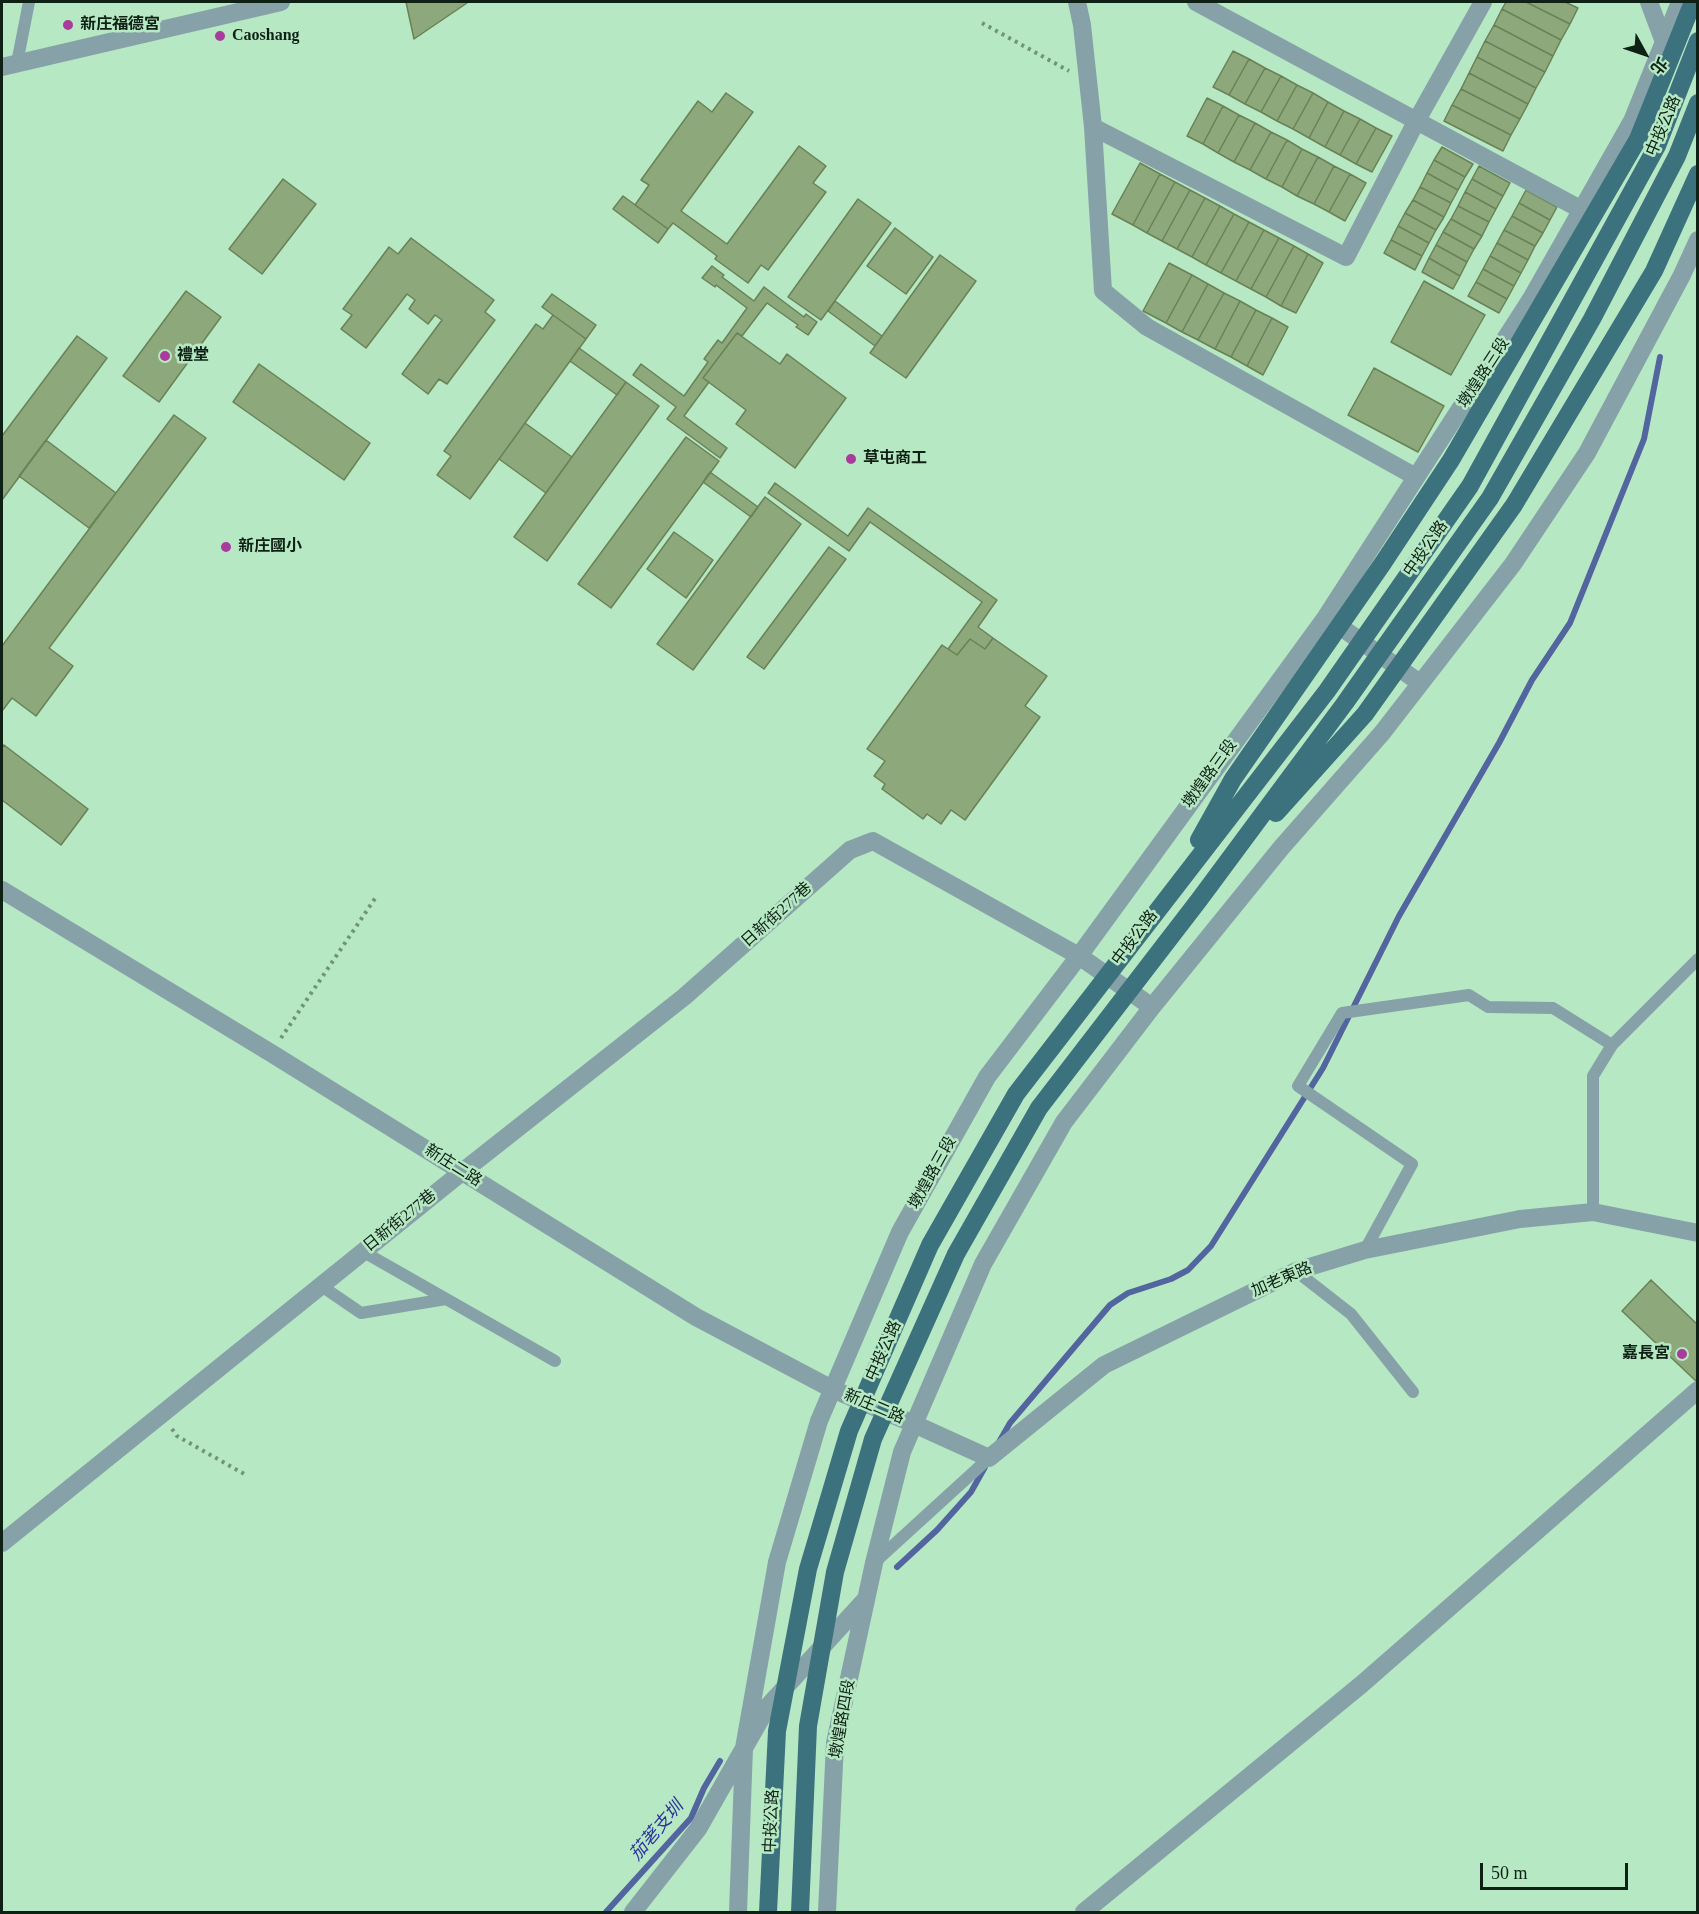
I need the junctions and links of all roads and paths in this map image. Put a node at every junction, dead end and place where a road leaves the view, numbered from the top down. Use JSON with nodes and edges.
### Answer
{"nodes":[{"id":1,"x":28,"y":2,"type":"edge"},
{"id":2,"x":281,"y":2,"type":"edge"},
{"id":3,"x":1077,"y":2,"type":"edge"},
{"id":4,"x":1196,"y":2,"type":"edge"},
{"id":5,"x":1483,"y":2,"type":"edge"},
{"id":6,"x":1649,"y":2,"type":"edge"},
{"id":7,"x":1680,"y":2,"type":"edge"},
{"id":8,"x":1693,"y":2,"type":"edge"},
{"id":9,"x":982,"y":23,"type":"dead end"},
{"id":10,"x":1698,"y":41,"type":"edge"},
{"id":11,"x":1664,"y":42,"type":"junction"},
{"id":12,"x":9,"y":65,"type":"edge"},
{"id":13,"x":1088,"y":81,"type":"junction"},
{"id":14,"x":1698,"y":104,"type":"edge"},
{"id":15,"x":1417,"y":120,"type":"junction"},
{"id":16,"x":1093,"y":127,"type":"junction"},
{"id":17,"x":1698,"y":174,"type":"edge"},
{"id":18,"x":1582,"y":210,"type":"junction"},
{"id":19,"x":1698,"y":240,"type":"edge"},
{"id":20,"x":1416,"y":477,"type":"junction"},
{"id":21,"x":1326,"y":617,"type":"junction"},
{"id":22,"x":1420,"y":683,"type":"junction"},
{"id":23,"x":1172,"y":889,"type":"junction"},
{"id":24,"x":2,"y":890,"type":"edge"},
{"id":25,"x":376,"y":897,"type":"dead end"},
{"id":26,"x":1199,"y":900,"type":"junction"},
{"id":27,"x":1078,"y":956,"type":"junction"},
{"id":28,"x":1698,"y":958,"type":"edge"},
{"id":29,"x":1152,"y":1007,"type":"junction"},
{"id":30,"x":1612,"y":1045,"type":"junction"},
{"id":31,"x":272,"y":1053,"type":"junction"},
{"id":32,"x":462,"y":1172,"type":"junction"},
{"id":33,"x":1593,"y":1212,"type":"junction"},
{"id":34,"x":1698,"y":1233,"type":"edge"},
{"id":35,"x":1365,"y":1250,"type":"junction"},
{"id":36,"x":362,"y":1251,"type":"junction"},
{"id":37,"x":1296,"y":1271,"type":"junction"},
{"id":38,"x":320,"y":1285,"type":"junction"},
{"id":39,"x":446,"y":1299,"type":"junction"},
{"id":40,"x":555,"y":1361,"type":"dead end"},
{"id":41,"x":832,"y":1389,"type":"junction"},
{"id":42,"x":1698,"y":1390,"type":"edge"},
{"id":43,"x":1413,"y":1392,"type":"dead end"},
{"id":44,"x":162,"y":1413,"type":"junction"},
{"id":45,"x":914,"y":1424,"type":"junction"},
{"id":46,"x":989,"y":1458,"type":"junction"},
{"id":47,"x":246,"y":1475,"type":"dead end"},
{"id":48,"x":2,"y":1543,"type":"edge"},
{"id":49,"x":874,"y":1563,"type":"junction"},
{"id":50,"x":867,"y":1599,"type":"junction"},
{"id":51,"x":744,"y":1748,"type":"junction"},
{"id":52,"x":633,"y":1912,"type":"edge"},
{"id":53,"x":738,"y":1912,"type":"edge"},
{"id":54,"x":768,"y":1912,"type":"edge"},
{"id":55,"x":800,"y":1912,"type":"edge"},
{"id":56,"x":827,"y":1912,"type":"edge"},
{"id":57,"x":1084,"y":1912,"type":"edge"}],
"edges":[{"from":1,"to":12,"type":"lane"},
{"from":2,"to":12,"type":"street"},
{"from":3,"to":13,"type":"street"},
{"from":4,"to":15,"type":"street"},
{"from":5,"to":15,"type":"street"},
{"from":6,"to":11,"type":"street"},
{"from":7,"to":11,"type":"street","name":"墩煌路三段"},
{"from":8,"to":23,"type":"main road"},
{"from":9,"to":13,"type":"path"},
{"from":10,"to":23,"type":"main road","name":"中投公路"},
{"from":11,"to":18,"type":"street","name":"墩煌路三段"},
{"from":13,"to":16,"type":"street"},
{"from":14,"to":26,"type":"main road","name":"中投公路"},
{"from":15,"to":16,"type":"street"},
{"from":15,"to":18,"type":"street"},
{"from":16,"to":20,"type":"street"},
{"from":17,"to":26,"type":"main road"},
{"from":18,"to":20,"type":"street","name":"墩煌路三段"},
{"from":19,"to":22,"type":"street"},
{"from":20,"to":21,"type":"street","name":"墩煌路三段"},
{"from":21,"to":22,"type":"street"},
{"from":21,"to":27,"type":"street","name":"墩煌路三段"},
{"from":22,"to":29,"type":"street"},
{"from":23,"to":54,"type":"main road","name":"中投公路"},
{"from":24,"to":31,"type":"street","name":"新庄二路"},
{"from":25,"to":31,"type":"path"},
{"from":26,"to":55,"type":"main road","name":"中投公路"},
{"from":27,"to":29,"type":"street"},
{"from":27,"to":32,"type":"street","name":"日新街277巷"},
{"from":27,"to":41,"type":"street","name":"墩煌路三段"},
{"from":28,"to":30,"type":"lane"},
{"from":29,"to":45,"type":"street"},
{"from":30,"to":33,"type":"lane"},
{"from":30,"to":35,"type":"lane"},
{"from":31,"to":32,"type":"street","name":"新庄二路"},
{"from":32,"to":36,"type":"street","name":"日新街277巷"},
{"from":32,"to":41,"type":"street","name":"新庄二路"},
{"from":33,"to":34,"type":"street","name":"加老東路"},
{"from":33,"to":35,"type":"street","name":"加老東路"},
{"from":35,"to":37,"type":"street","name":"加老東路"},
{"from":36,"to":38,"type":"street","name":"日新街277巷"},
{"from":36,"to":39,"type":"lane"},
{"from":37,"to":43,"type":"lane"},
{"from":37,"to":46,"type":"street","name":"加老東路"},
{"from":38,"to":39,"type":"lane"},
{"from":38,"to":44,"type":"street","name":"日新街277巷"},
{"from":39,"to":40,"type":"lane"},
{"from":41,"to":45,"type":"street","name":"新庄二路"},
{"from":41,"to":51,"type":"street","name":"墩煌路三段"},
{"from":42,"to":57,"type":"street"},
{"from":44,"to":47,"type":"path"},
{"from":44,"to":48,"type":"street","name":"日新街277巷"},
{"from":45,"to":46,"type":"street"},
{"from":45,"to":49,"type":"street"},
{"from":46,"to":49,"type":"lane"},
{"from":49,"to":50,"type":"street","name":"墩煌路四段"},
{"from":50,"to":51,"type":"street"},
{"from":50,"to":56,"type":"street","name":"墩煌路四段"},
{"from":51,"to":52,"type":"street"},
{"from":51,"to":53,"type":"street"}]}
